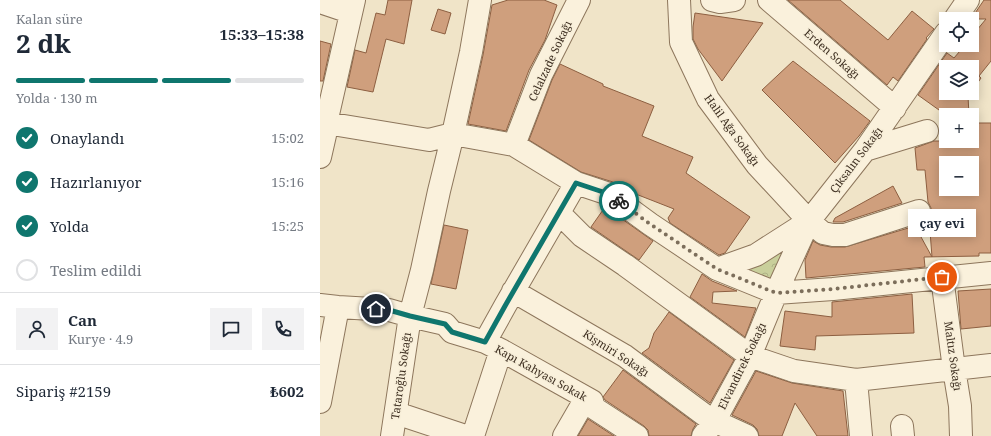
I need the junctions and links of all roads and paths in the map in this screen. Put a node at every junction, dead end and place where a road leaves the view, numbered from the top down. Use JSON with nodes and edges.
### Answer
{"nodes":[{"id":1,"x":480,"y":0,"type":"edge"},
{"id":2,"x":579,"y":0,"type":"edge"},
{"id":3,"x":679,"y":0,"type":"edge"},
{"id":4,"x":712,"y":0,"type":"edge"},
{"id":5,"x":734,"y":0,"type":"edge"},
{"id":6,"x":770,"y":0,"type":"edge"},
{"id":7,"x":968,"y":0,"type":"edge"},
{"id":8,"x":320,"y":2,"type":"edge"},
{"id":9,"x":352,"y":6,"type":"edge"},
{"id":10,"x":960,"y":12,"type":"edge"},
{"id":11,"x":939,"y":43,"type":"edge"},
{"id":12,"x":895,"y":108,"type":"junction"},
{"id":13,"x":324,"y":130,"type":"edge"},
{"id":14,"x":927,"y":131,"type":"dead end"},
{"id":15,"x":453,"y":134,"type":"junction"},
{"id":16,"x":514,"y":145,"type":"junction"},
{"id":17,"x":865,"y":150,"type":"junction"},
{"id":18,"x":320,"y":157,"type":"edge"},
{"id":19,"x":576,"y":183,"type":"junction"},
{"id":20,"x":919,"y":210,"type":"dead end"},
{"id":21,"x":559,"y":213,"type":"junction"},
{"id":22,"x":809,"y":222,"type":"junction"},
{"id":23,"x":717,"y":269,"type":"junction"},
{"id":24,"x":991,"y":273,"type":"edge"},
{"id":25,"x":942,"y":277,"type":"junction"},
{"id":26,"x":513,"y":292,"type":"junction"},
{"id":27,"x":776,"y":293,"type":"junction"},
{"id":28,"x":329,"y":306,"type":"edge"},
{"id":29,"x":410,"y":316,"type":"junction"},
{"id":30,"x":493,"y":346,"type":"junction"},
{"id":31,"x":750,"y":356,"type":"junction"},
{"id":32,"x":991,"y":365,"type":"edge"},
{"id":33,"x":954,"y":369,"type":"junction"},
{"id":34,"x":856,"y":380,"type":"junction"},
{"id":35,"x":586,"y":398,"type":"junction"},
{"id":36,"x":320,"y":402,"type":"edge"},
{"id":37,"x":397,"y":409,"type":"junction"},
{"id":38,"x":709,"y":429,"type":"edge"},
{"id":39,"x":392,"y":436,"type":"edge"},
{"id":40,"x":465,"y":436,"type":"edge"},
{"id":41,"x":473,"y":436,"type":"edge"},
{"id":42,"x":564,"y":436,"type":"edge"},
{"id":43,"x":637,"y":436,"type":"edge"},
{"id":44,"x":747,"y":436,"type":"edge"},
{"id":45,"x":861,"y":436,"type":"edge"},
{"id":46,"x":961,"y":436,"type":"edge"}],
"edges":[{"from":1,"to":15,"type":"street","name":"Tataroğlu Sokağı"},
{"from":2,"to":16,"type":"street","name":"Celalzade Sokağı"},
{"from":3,"to":22,"type":"street","name":"Halil Ağa Sokağı"},
{"from":4,"to":5,"type":"street"},
{"from":6,"to":12,"type":"street","name":"Erden Sokağı"},
{"from":7,"to":10,"type":"street"},
{"from":8,"to":9,"type":"street"},
{"from":9,"to":13,"type":"street"},
{"from":11,"to":12,"type":"street","name":"Çıksalın Sokağı"},
{"from":12,"to":17,"type":"street","name":"Çıksalın Sokağı"},
{"from":13,"to":15,"type":"street"},
{"from":13,"to":18,"type":"street"},
{"from":14,"to":17,"type":"street"},
{"from":15,"to":16,"type":"street"},
{"from":15,"to":29,"type":"street","name":"Tataroğlu Sokağı"},
{"from":16,"to":19,"type":"street"},
{"from":17,"to":22,"type":"street","name":"Çıksalın Sokağı"},
{"from":19,"to":21,"type":"street"},
{"from":19,"to":23,"type":"street"},
{"from":20,"to":22,"type":"street","name":"Halil Ağa Sokağı"},
{"from":21,"to":26,"type":"street"},
{"from":21,"to":31,"type":"street"},
{"from":22,"to":23,"type":"street"},
{"from":22,"to":27,"type":"street","name":"Çıksalın Sokağı"},
{"from":23,"to":27,"type":"street"},
{"from":24,"to":25,"type":"street"},
{"from":25,"to":27,"type":"street"},
{"from":25,"to":33,"type":"street","name":"Maltız Sokağı"},
{"from":26,"to":30,"type":"street"},
{"from":26,"to":38,"type":"street","name":"Kişmiri Sokağı"},
{"from":27,"to":31,"type":"street","name":"Elvandirek Sokağı"},
{"from":28,"to":29,"type":"street","name":"Kapı Kahyası Sokak"},
{"from":28,"to":36,"type":"street"},
{"from":29,"to":30,"type":"street","name":"Kapı Kahyası Sokak"},
{"from":29,"to":37,"type":"street","name":"Tataroğlu Sokağı"},
{"from":30,"to":35,"type":"street","name":"Kapı Kahyası Sokak"},
{"from":30,"to":41,"type":"street"},
{"from":31,"to":34,"type":"street"},
{"from":31,"to":38,"type":"street","name":"Elvandirek Sokağı"},
{"from":32,"to":33,"type":"street"},
{"from":33,"to":34,"type":"street"},
{"from":33,"to":46,"type":"street","name":"Maltız Sokağı"},
{"from":34,"to":45,"type":"street"},
{"from":35,"to":42,"type":"street"},
{"from":35,"to":43,"type":"street","name":"Kapı Kahyası Sokak"},
{"from":37,"to":39,"type":"street","name":"Tataroğlu Sokağı"},
{"from":37,"to":40,"type":"street"},
{"from":38,"to":44,"type":"street","name":"Kişmiri Sokağı"}]}
